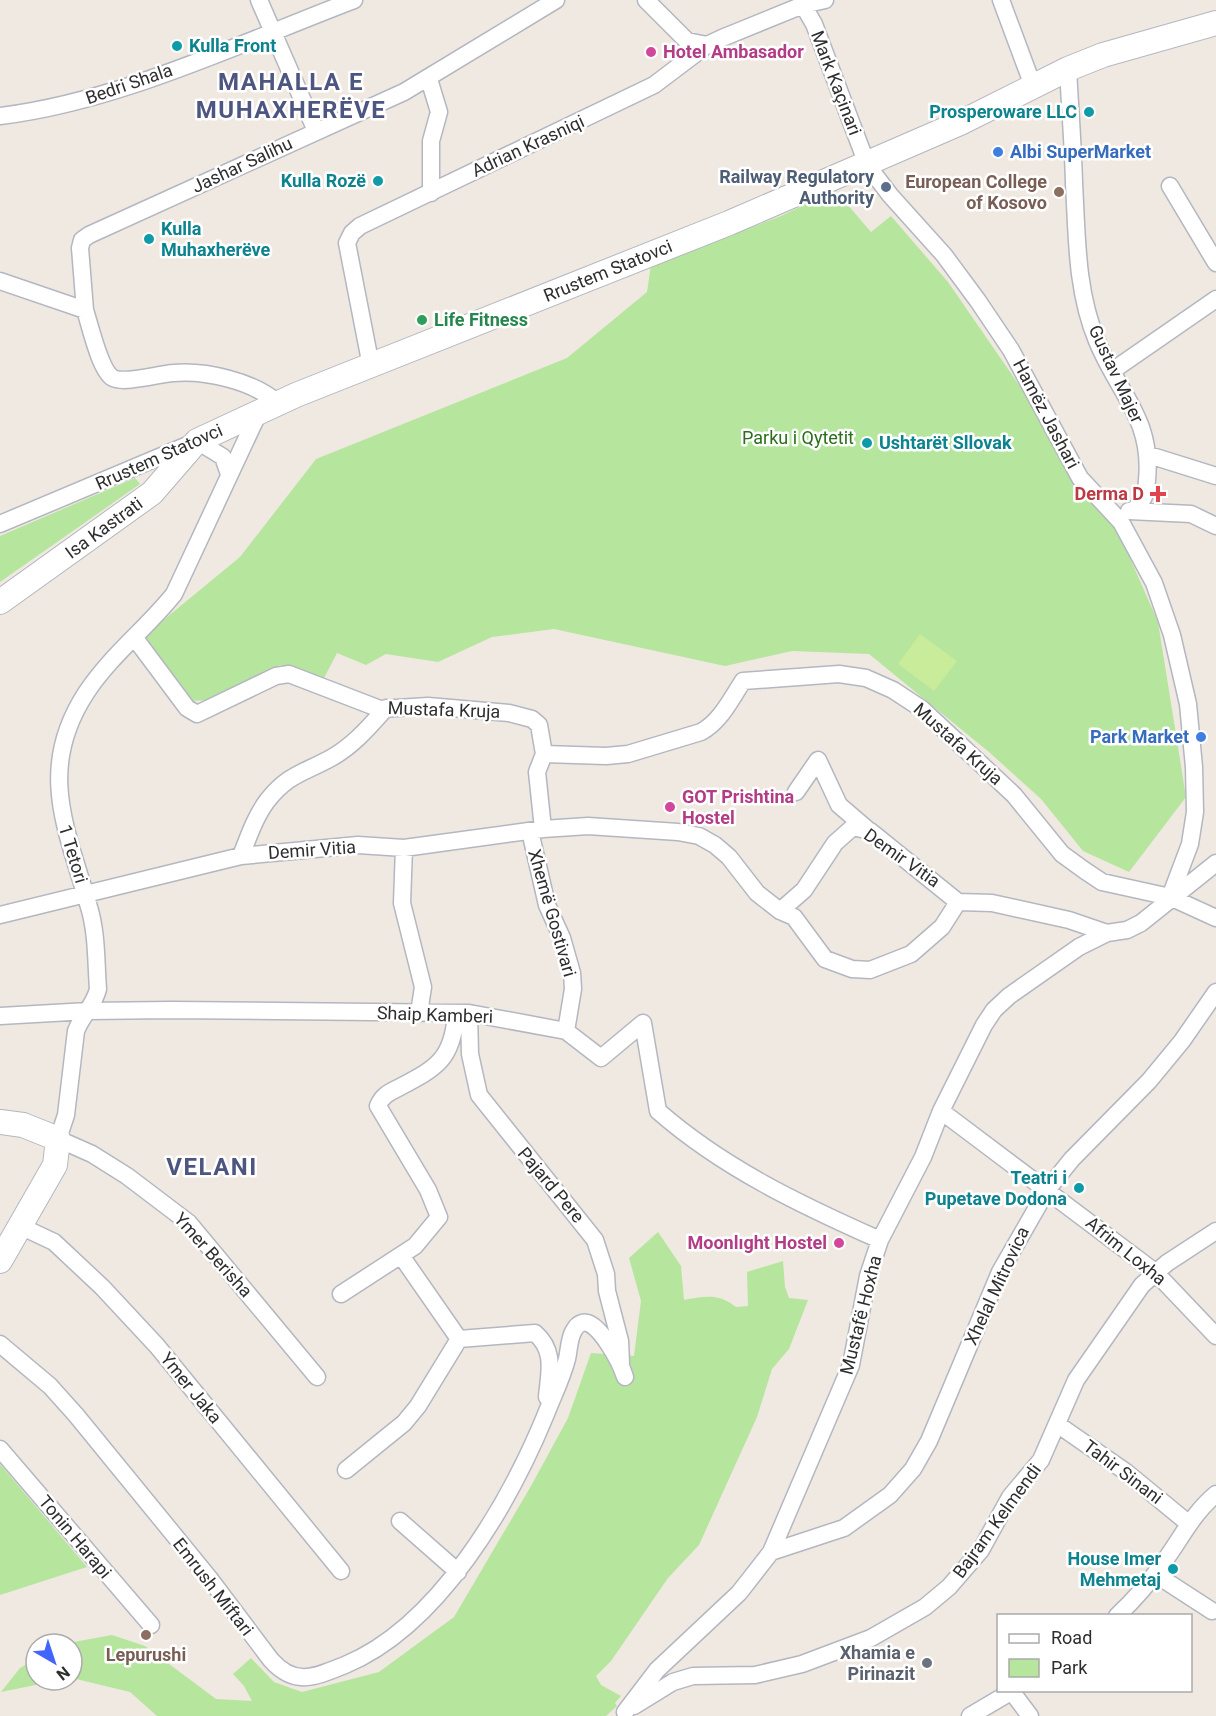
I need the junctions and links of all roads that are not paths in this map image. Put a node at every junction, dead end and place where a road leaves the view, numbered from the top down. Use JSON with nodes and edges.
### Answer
{"nodes":[{"id":1,"x":259,"y":0,"type":"edge"},
{"id":2,"x":354,"y":0,"type":"edge"},
{"id":3,"x":556,"y":0,"type":"edge"},
{"id":4,"x":646,"y":0,"type":"edge"},
{"id":5,"x":825,"y":0,"type":"edge"},
{"id":6,"x":1001,"y":0,"type":"edge"},
{"id":7,"x":797,"y":4,"type":"edge"},
{"id":8,"x":1216,"y":23,"type":"edge"},
{"id":9,"x":273,"y":32,"type":"junction"},
{"id":10,"x":707,"y":45,"type":"junction"},
{"id":11,"x":1068,"y":69,"type":"junction"},
{"id":12,"x":429,"y":79,"type":"junction"},
{"id":13,"x":1033,"y":87,"type":"junction"},
{"id":14,"x":0,"y":116,"type":"edge"},
{"id":15,"x":316,"y":131,"type":"junction"},
{"id":16,"x":867,"y":162,"type":"junction"},
{"id":17,"x":1170,"y":186,"type":"dead end"},
{"id":18,"x":430,"y":193,"type":"junction"},
{"id":19,"x":1216,"y":262,"type":"edge"},
{"id":20,"x":0,"y":280,"type":"edge"},
{"id":21,"x":1216,"y":299,"type":"edge"},
{"id":22,"x":85,"y":310,"type":"junction"},
{"id":23,"x":371,"y":366,"type":"junction"},
{"id":24,"x":1112,"y":371,"type":"junction"},
{"id":25,"x":268,"y":407,"type":"junction"},
{"id":26,"x":196,"y":441,"type":"junction"},
{"id":27,"x":1149,"y":455,"type":"junction"},
{"id":28,"x":229,"y":474,"type":"junction"},
{"id":29,"x":1216,"y":476,"type":"edge"},
{"id":30,"x":1113,"y":510,"type":"junction"},
{"id":31,"x":1132,"y":511,"type":"junction"},
{"id":32,"x":0,"y":524,"type":"edge"},
{"id":33,"x":1216,"y":526,"type":"edge"},
{"id":34,"x":0,"y":602,"type":"edge"},
{"id":35,"x":134,"y":636,"type":"junction"},
{"id":36,"x":386,"y":708,"type":"junction"},
{"id":37,"x":544,"y":754,"type":"junction"},
{"id":38,"x":796,"y":792,"type":"dead end"},
{"id":39,"x":536,"y":830,"type":"junction"},
{"id":40,"x":870,"y":831,"type":"junction"},
{"id":41,"x":404,"y":848,"type":"junction"},
{"id":42,"x":241,"y":856,"type":"junction"},
{"id":43,"x":1216,"y":863,"type":"edge"},
{"id":44,"x":85,"y":894,"type":"junction"},
{"id":45,"x":1170,"y":897,"type":"junction"},
{"id":46,"x":958,"y":902,"type":"junction"},
{"id":47,"x":780,"y":911,"type":"junction"},
{"id":48,"x":0,"y":915,"type":"edge"},
{"id":49,"x":1216,"y":918,"type":"edge"},
{"id":50,"x":1107,"y":933,"type":"junction"},
{"id":51,"x":1216,"y":992,"type":"edge"},
{"id":52,"x":88,"y":1011,"type":"junction"},
{"id":53,"x":419,"y":1013,"type":"junction"},
{"id":54,"x":462,"y":1013,"type":"junction"},
{"id":55,"x":0,"y":1016,"type":"edge"},
{"id":56,"x":566,"y":1031,"type":"junction"},
{"id":57,"x":941,"y":1111,"type":"junction"},
{"id":58,"x":0,"y":1122,"type":"edge"},
{"id":59,"x":58,"y":1139,"type":"junction"},
{"id":60,"x":1047,"y":1190,"type":"junction"},
{"id":61,"x":10,"y":1224,"type":"edge"},
{"id":62,"x":1216,"y":1231,"type":"edge"},
{"id":63,"x":880,"y":1240,"type":"junction"},
{"id":64,"x":402,"y":1257,"type":"junction"},
{"id":65,"x":0,"y":1261,"type":"edge"},
{"id":66,"x":1155,"y":1272,"type":"junction"},
{"id":67,"x":340,"y":1294,"type":"dead end"},
{"id":68,"x":1216,"y":1336,"type":"edge"},
{"id":69,"x":459,"y":1339,"type":"junction"},
{"id":70,"x":0,"y":1344,"type":"edge"},
{"id":71,"x":623,"y":1370,"type":"joint"},
{"id":72,"x":317,"y":1377,"type":"dead end"},
{"id":73,"x":545,"y":1416,"type":"junction"},
{"id":74,"x":1057,"y":1424,"type":"junction"},
{"id":75,"x":0,"y":1449,"type":"edge"},
{"id":76,"x":346,"y":1470,"type":"dead end"},
{"id":77,"x":1216,"y":1494,"type":"edge"},
{"id":78,"x":400,"y":1521,"type":"dead end"},
{"id":79,"x":1188,"y":1523,"type":"junction"},
{"id":80,"x":771,"y":1552,"type":"junction"},
{"id":81,"x":341,"y":1571,"type":"dead end"},
{"id":82,"x":458,"y":1572,"type":"junction"},
{"id":83,"x":1155,"y":1574,"type":"junction"},
{"id":84,"x":1212,"y":1611,"type":"dead end"},
{"id":85,"x":1119,"y":1614,"type":"edge"},
{"id":86,"x":150,"y":1625,"type":"dead end"},
{"id":87,"x":1011,"y":1692,"type":"edge"},
{"id":88,"x":1014,"y":1692,"type":"edge"},
{"id":89,"x":623,"y":1714,"type":"edge"},
{"id":90,"x":970,"y":1716,"type":"edge"},
{"id":91,"x":1030,"y":1716,"type":"edge"}],
"edges":[{"from":1,"to":9,"type":"street"},
{"from":2,"to":9,"type":"street","name":"Bedri Shala"},
{"from":3,"to":12,"type":"street","name":"Jashar Salihu"},
{"from":4,"to":10,"type":"street"},
{"from":5,"to":7,"type":"street","name":"Adrian Krasniqi"},
{"from":6,"to":13,"type":"street"},
{"from":7,"to":10,"type":"street","name":"Adrian Krasniqi"},
{"from":7,"to":16,"type":"street","name":"Mark Kaçinari"},
{"from":8,"to":11,"type":"street","name":"Rrustem Statovci"},
{"from":9,"to":14,"type":"street","name":"Bedri Shala"},
{"from":9,"to":15,"type":"street"},
{"from":10,"to":18,"type":"street","name":"Adrian Krasniqi"},
{"from":11,"to":13,"type":"street","name":"Rrustem Statovci"},
{"from":11,"to":24,"type":"street","name":"Gustav Majer"},
{"from":12,"to":15,"type":"street","name":"Jashar Salihu"},
{"from":12,"to":18,"type":"street"},
{"from":13,"to":16,"type":"street","name":"Rrustem Statovci"},
{"from":15,"to":22,"type":"street","name":"Jashar Salihu"},
{"from":16,"to":23,"type":"street","name":"Rrustem Statovci"},
{"from":16,"to":30,"type":"street","name":"Hamëz Jashari"},
{"from":17,"to":19,"type":"street"},
{"from":18,"to":23,"type":"street","name":"Adrian Krasniqi"},
{"from":20,"to":22,"type":"street"},
{"from":21,"to":24,"type":"street"},
{"from":22,"to":25,"type":"street"},
{"from":23,"to":25,"type":"street","name":"Rrustem Statovci"},
{"from":24,"to":27,"type":"street","name":"Gustav Majer"},
{"from":25,"to":26,"type":"street","name":"Rrustem Statovci"},
{"from":25,"to":28,"type":"street","name":"1 Tetori"},
{"from":26,"to":28,"type":"street"},
{"from":26,"to":32,"type":"street","name":"Rrustem Statovci"},
{"from":26,"to":34,"type":"street","name":"Isa Kastrati"},
{"from":27,"to":29,"type":"street"},
{"from":27,"to":31,"type":"street","name":"Gustav Majer"},
{"from":28,"to":35,"type":"street","name":"1 Tetori"},
{"from":30,"to":31,"type":"street"},
{"from":30,"to":45,"type":"street","name":"Hamëz Jashari"},
{"from":31,"to":33,"type":"street"},
{"from":35,"to":36,"type":"street","name":"Mustafa Kruja"},
{"from":35,"to":44,"type":"street","name":"1 Tetori"},
{"from":36,"to":37,"type":"street","name":"Mustafa Kruja"},
{"from":36,"to":42,"type":"street"},
{"from":37,"to":39,"type":"street"},
{"from":37,"to":45,"type":"street","name":"Mustafa Kruja"},
{"from":38,"to":40,"type":"street"},
{"from":39,"to":41,"type":"street","name":"Demir Vitia"},
{"from":39,"to":47,"type":"street","name":"Demir Vitia"},
{"from":39,"to":56,"type":"street","name":"Xhemë Gostivari"},
{"from":40,"to":46,"type":"street","name":"Demir Vitia"},
{"from":40,"to":47,"type":"street","name":"Demir Vitia"},
{"from":41,"to":42,"type":"street","name":"Demir Vitia"},
{"from":41,"to":53,"type":"street"},
{"from":42,"to":44,"type":"street","name":"Demir Vitia"},
{"from":43,"to":45,"type":"street"},
{"from":44,"to":48,"type":"street","name":"Demir Vitia"},
{"from":44,"to":52,"type":"street","name":"1 Tetori"},
{"from":45,"to":49,"type":"street"},
{"from":45,"to":50,"type":"street"},
{"from":46,"to":47,"type":"street"},
{"from":46,"to":50,"type":"street"},
{"from":50,"to":57,"type":"street","name":"Mustafë Hoxha"},
{"from":51,"to":60,"type":"street","name":"Xhelal Mitrovica"},
{"from":52,"to":53,"type":"street","name":"Shaip Kamberi"},
{"from":52,"to":55,"type":"street","name":"Shaip Kamberi"},
{"from":52,"to":59,"type":"street","name":"1 Tetori"},
{"from":53,"to":54,"type":"street","name":"Shaip Kamberi"},
{"from":54,"to":56,"type":"street","name":"Shaip Kamberi"},
{"from":54,"to":64,"type":"street"},
{"from":54,"to":71,"type":"street","name":"Pajard Pere"},
{"from":56,"to":63,"type":"street","name":"Shaip Kamberi"},
{"from":57,"to":60,"type":"street","name":"Afrim Loxha"},
{"from":57,"to":63,"type":"street","name":"Mustafë Hoxha"},
{"from":58,"to":59,"type":"street"},
{"from":59,"to":61,"type":"street","name":"1 Tetori"},
{"from":59,"to":72,"type":"street","name":"Ymer Berisha"},
{"from":60,"to":66,"type":"street","name":"Afrim Loxha"},
{"from":60,"to":80,"type":"street","name":"Xhelal Mitrovica"},
{"from":61,"to":65,"type":"street","name":"1 Tetori"},
{"from":61,"to":81,"type":"street","name":"Ymer Jaka"},
{"from":62,"to":66,"type":"street","name":"Bajram Kelmendi"},
{"from":63,"to":80,"type":"street","name":"Mustafë Hoxha"},
{"from":64,"to":67,"type":"street"},
{"from":64,"to":69,"type":"street"},
{"from":66,"to":68,"type":"street","name":"Afrim Loxha"},
{"from":66,"to":74,"type":"street","name":"Bajram Kelmendi"},
{"from":69,"to":73,"type":"street"},
{"from":69,"to":76,"type":"street"},
{"from":70,"to":82,"type":"street","name":"Emrush Miftari"},
{"from":71,"to":73,"type":"street","name":"Emrush Miftari"},
{"from":73,"to":82,"type":"street","name":"Emrush Miftari"},
{"from":74,"to":79,"type":"street","name":"Tahir Sinani"},
{"from":74,"to":89,"type":"street","name":"Bajram Kelmendi"},
{"from":75,"to":86,"type":"street","name":"Tonin Harapi"},
{"from":77,"to":79,"type":"street"},
{"from":78,"to":82,"type":"street"},
{"from":79,"to":83,"type":"street"},
{"from":80,"to":89,"type":"street","name":"Mustafë Hoxha"},
{"from":83,"to":84,"type":"street"},
{"from":83,"to":85,"type":"street"},
{"from":87,"to":90,"type":"street"},
{"from":88,"to":91,"type":"street"}]}
